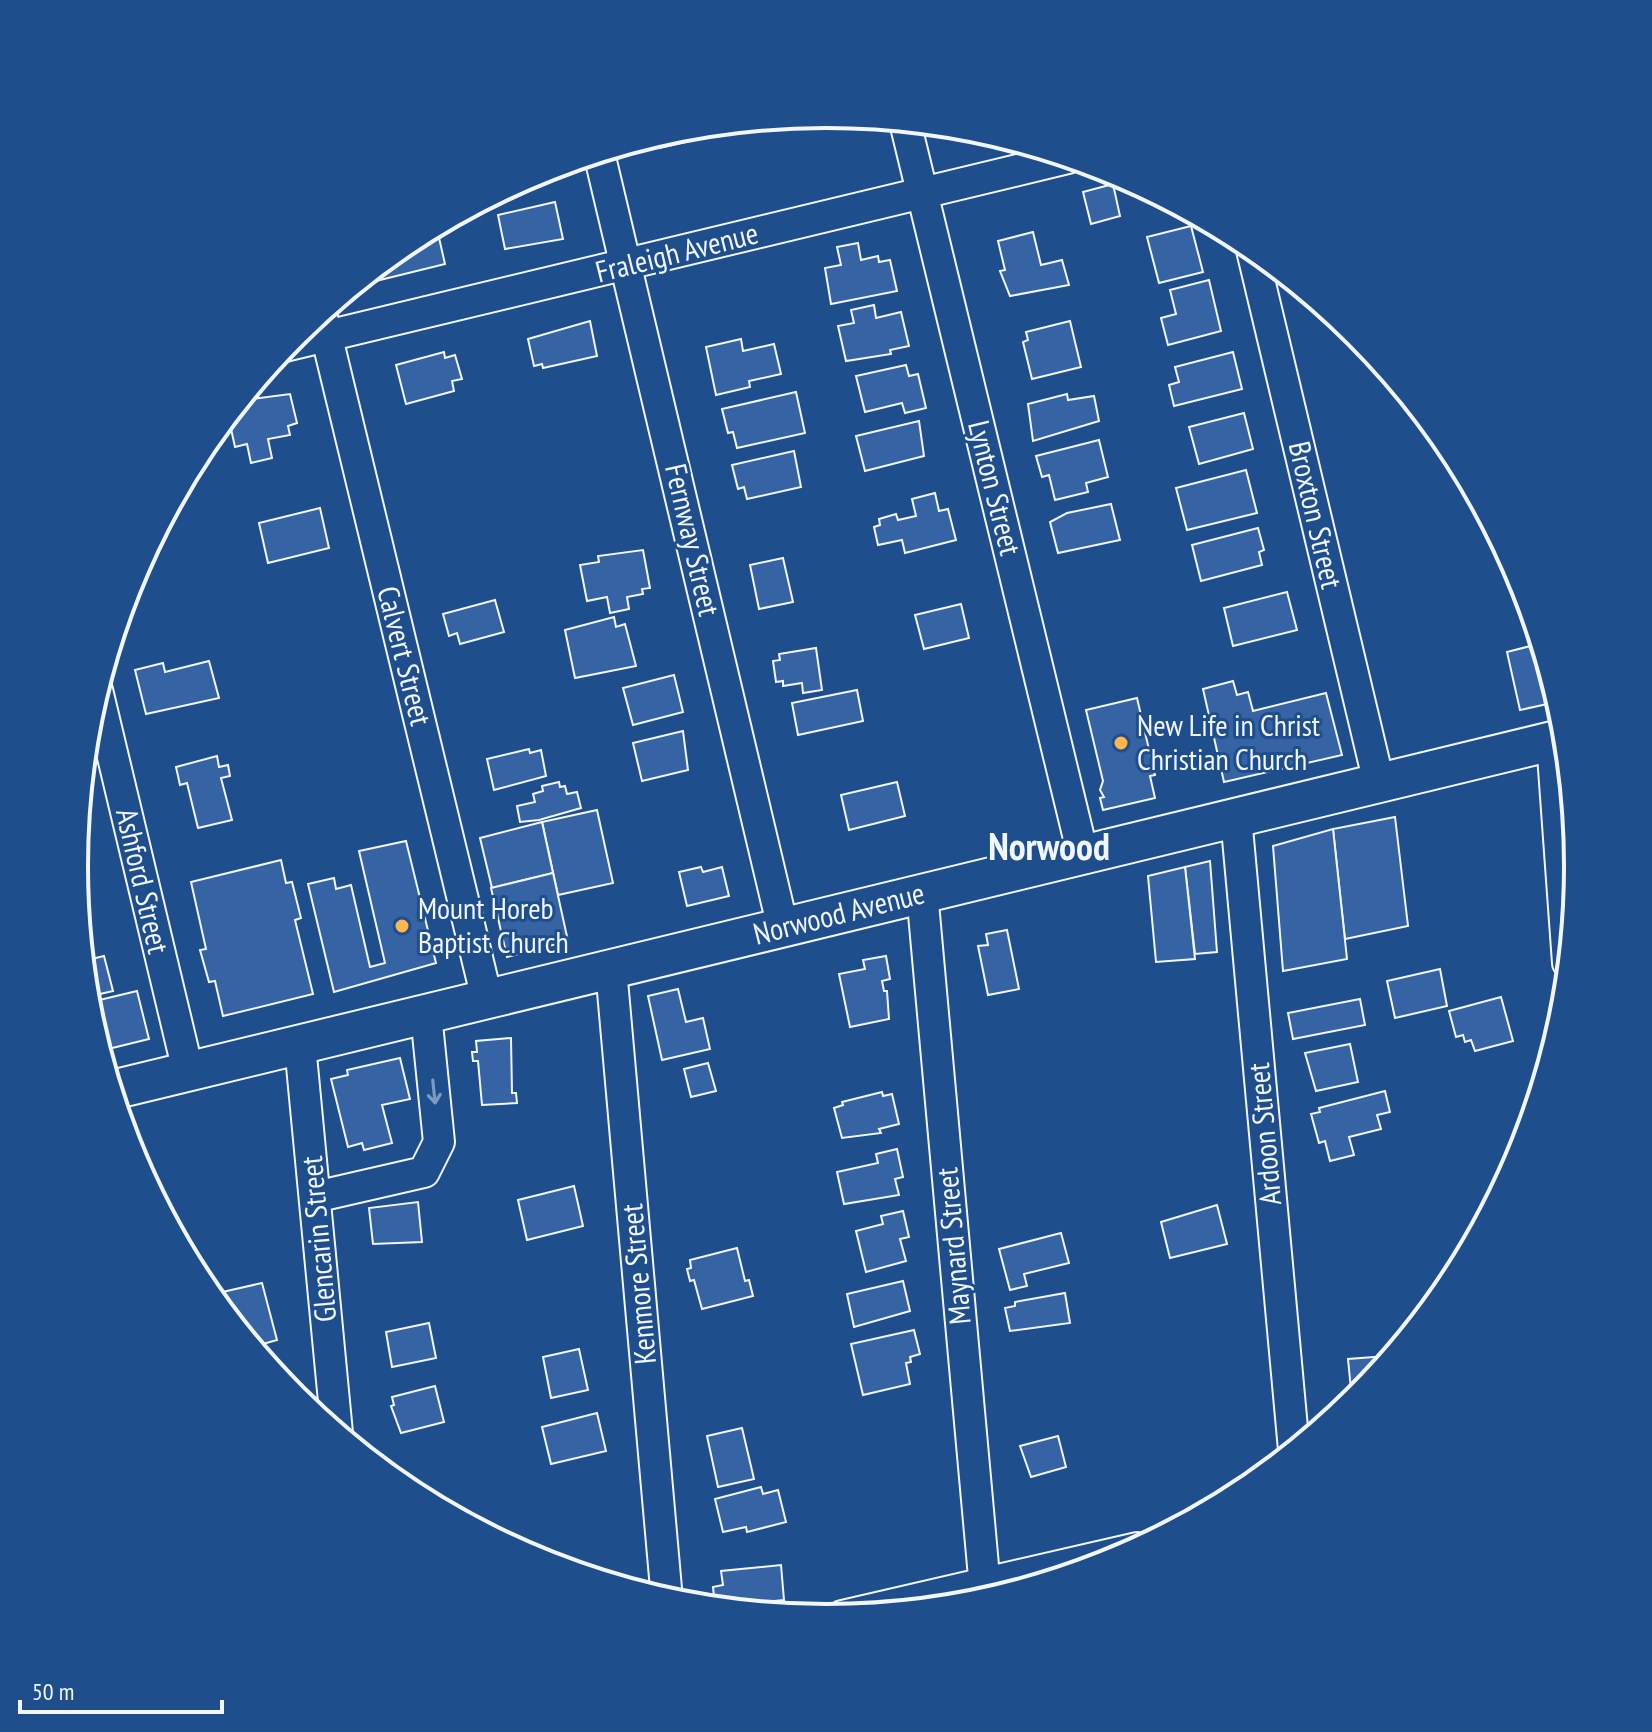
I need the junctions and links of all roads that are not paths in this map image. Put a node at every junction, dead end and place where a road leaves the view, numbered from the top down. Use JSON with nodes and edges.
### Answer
{"nodes":[{"id":1,"x":908,"y":133,"type":"edge"},
{"id":2,"x":602,"y":163,"type":"edge"},
{"id":3,"x":1049,"y":163,"type":"edge"},
{"id":4,"x":922,"y":193,"type":"junction"},
{"id":5,"x":627,"y":265,"type":"junction"},
{"id":6,"x":1256,"y":267,"type":"edge"},
{"id":7,"x":323,"y":325,"type":"edge"},
{"id":8,"x":324,"y":325,"type":"edge"},
{"id":9,"x":103,"y":716,"type":"edge"},
{"id":10,"x":1553,"y":741,"type":"edge"},
{"id":11,"x":1379,"y":783,"type":"junction"},
{"id":12,"x":1561,"y":805,"type":"edge"},
{"id":13,"x":1236,"y":817,"type":"junction"},
{"id":14,"x":1083,"y":855,"type":"junction"},
{"id":15,"x":1564,"y":870,"type":"edge"},
{"id":16,"x":922,"y":892,"type":"junction"},
{"id":17,"x":783,"y":928,"type":"junction"},
{"id":18,"x":611,"y":969,"type":"junction"},
{"id":19,"x":487,"y":999,"type":"junction"},
{"id":20,"x":426,"y":1014,"type":"junction"},
{"id":21,"x":300,"y":1045,"type":"junction"},
{"id":22,"x":188,"y":1071,"type":"junction"},
{"id":23,"x":122,"y":1087,"type":"edge"},
{"id":24,"x":315,"y":1197,"type":"junction"},
{"id":25,"x":336,"y":1418,"type":"edge"},
{"id":26,"x":1293,"y":1437,"type":"edge"},
{"id":27,"x":666,"y":1586,"type":"edge"},
{"id":28,"x":986,"y":1586,"type":"edge"}],
"edges":[{"from":1,"to":4,"type":"street","name":"Lynton Street"},
{"from":2,"to":5,"type":"street","name":"Fernway Street"},
{"from":3,"to":4,"type":"street","name":"Fraleigh Avenue"},
{"from":4,"to":5,"type":"street","name":"Fraleigh Avenue"},
{"from":4,"to":14,"type":"street","name":"Lynton Street"},
{"from":5,"to":8,"type":"street","name":"Fraleigh Avenue"},
{"from":5,"to":17,"type":"street","name":"Fernway Street"},
{"from":6,"to":11,"type":"street","name":"Broxton Street"},
{"from":7,"to":19,"type":"street","name":"Calvert Street"},
{"from":9,"to":22,"type":"street","name":"Ashford Street"},
{"from":10,"to":11,"type":"main road","name":"Norwood Avenue"},
{"from":11,"to":13,"type":"main road","name":"Norwood Avenue"},
{"from":12,"to":15,"type":"street"},
{"from":13,"to":14,"type":"main road","name":"Norwood Avenue"},
{"from":13,"to":26,"type":"street","name":"Ardoon Street"},
{"from":14,"to":16,"type":"main road","name":"Norwood Avenue"},
{"from":16,"to":17,"type":"main road","name":"Norwood Avenue"},
{"from":16,"to":28,"type":"street","name":"Maynard Street"},
{"from":17,"to":18,"type":"main road","name":"Norwood Avenue"},
{"from":18,"to":19,"type":"main road","name":"Norwood Avenue"},
{"from":18,"to":27,"type":"street","name":"Kenmore Street"},
{"from":19,"to":20,"type":"main road","name":"Norwood Avenue"},
{"from":20,"to":21,"type":"main road","name":"Norwood Avenue"},
{"from":20,"to":24,"type":"street","one_way":true},
{"from":21,"to":22,"type":"main road","name":"Norwood Avenue"},
{"from":21,"to":24,"type":"street","name":"Glencarin Street"},
{"from":22,"to":23,"type":"main road","name":"Norwood Avenue"},
{"from":24,"to":25,"type":"street","name":"Glencarin Street"}]}
